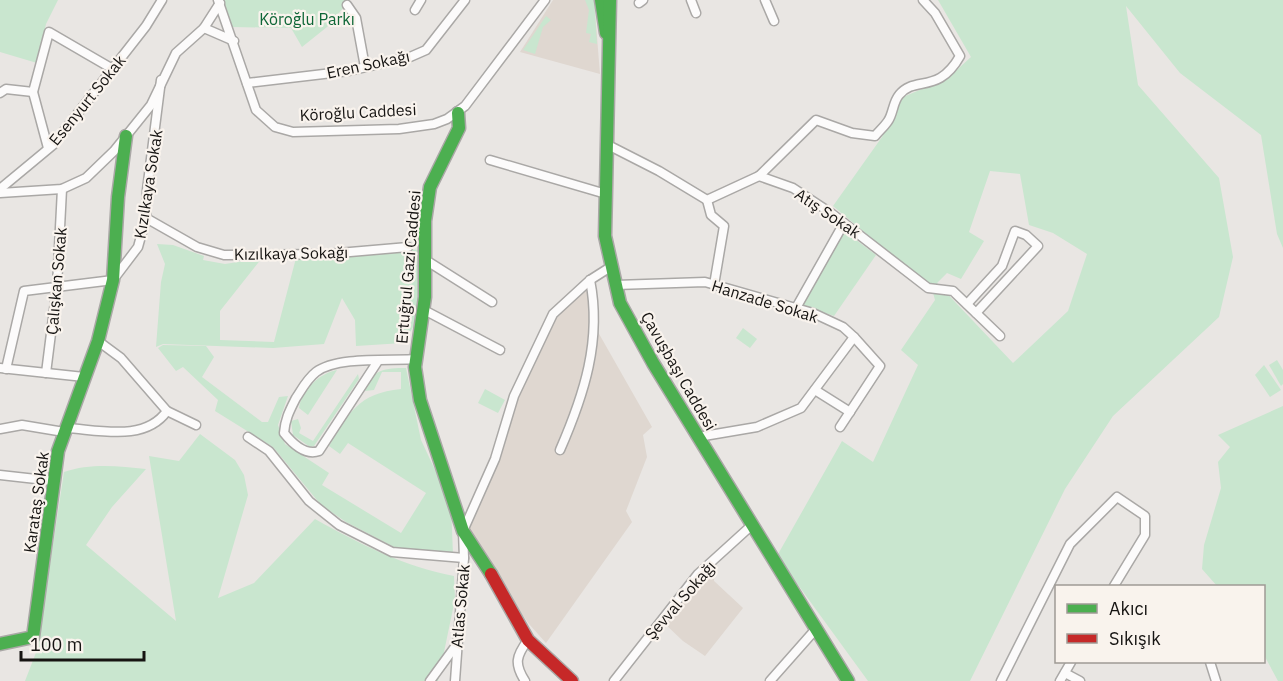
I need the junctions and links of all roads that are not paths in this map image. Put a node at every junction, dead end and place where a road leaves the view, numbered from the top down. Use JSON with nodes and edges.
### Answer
{"nodes":[{"id":1,"x":162,"y":0,"type":"edge"},
{"id":2,"x":421,"y":0,"type":"edge"},
{"id":3,"x":465,"y":0,"type":"edge"},
{"id":4,"x":545,"y":0,"type":"edge"},
{"id":5,"x":601,"y":0,"type":"edge"},
{"id":6,"x":610,"y":0,"type":"edge"},
{"id":7,"x":691,"y":0,"type":"edge"},
{"id":8,"x":765,"y":0,"type":"edge"},
{"id":9,"x":923,"y":0,"type":"edge"},
{"id":10,"x":219,"y":2,"type":"edge"},
{"id":11,"x":346,"y":5,"type":"dead end"},
{"id":12,"x":415,"y":10,"type":"dead end"},
{"id":13,"x":696,"y":13,"type":"dead end"},
{"id":14,"x":774,"y":21,"type":"dead end"},
{"id":15,"x":204,"y":28,"type":"junction"},
{"id":16,"x":608,"y":40,"type":"junction"},
{"id":17,"x":234,"y":41,"type":"junction"},
{"id":18,"x":365,"y":67,"type":"junction"},
{"id":19,"x":111,"y":68,"type":"junction"},
{"id":20,"x":161,"y":80,"type":"junction"},
{"id":21,"x":247,"y":83,"type":"junction"},
{"id":22,"x":33,"y":92,"type":"junction"},
{"id":23,"x":0,"y":93,"type":"edge"},
{"id":24,"x":458,"y":113,"type":"junction"},
{"id":25,"x":126,"y":136,"type":"junction"},
{"id":26,"x":606,"y":144,"type":"junction"},
{"id":27,"x":48,"y":148,"type":"junction"},
{"id":28,"x":490,"y":160,"type":"dead end"},
{"id":29,"x":759,"y":176,"type":"junction"},
{"id":30,"x":62,"y":189,"type":"junction"},
{"id":31,"x":0,"y":191,"type":"edge"},
{"id":32,"x":606,"y":194,"type":"junction"},
{"id":33,"x":707,"y":200,"type":"junction"},
{"id":34,"x":146,"y":218,"type":"junction"},
{"id":35,"x":844,"y":223,"type":"junction"},
{"id":36,"x":408,"y":247,"type":"dead end"},
{"id":37,"x":424,"y":259,"type":"junction"},
{"id":38,"x":612,"y":266,"type":"junction"},
{"id":39,"x":113,"y":280,"type":"junction"},
{"id":40,"x":590,"y":280,"type":"junction"},
{"id":41,"x":616,"y":285,"type":"junction"},
{"id":42,"x":714,"y":285,"type":"junction"},
{"id":43,"x":57,"y":286,"type":"junction"},
{"id":44,"x":492,"y":302,"type":"dead end"},
{"id":45,"x":967,"y":304,"type":"junction"},
{"id":46,"x":796,"y":308,"type":"junction"},
{"id":47,"x":424,"y":310,"type":"junction"},
{"id":48,"x":976,"y":313,"type":"junction"},
{"id":49,"x":1000,"y":336,"type":"dead end"},
{"id":50,"x":854,"y":337,"type":"junction"},
{"id":51,"x":98,"y":341,"type":"junction"},
{"id":52,"x":500,"y":350,"type":"dead end"},
{"id":53,"x":417,"y":359,"type":"junction"},
{"id":54,"x":378,"y":361,"type":"junction"},
{"id":55,"x":3,"y":368,"type":"edge"},
{"id":56,"x":46,"y":373,"type":"junction"},
{"id":57,"x":84,"y":377,"type":"junction"},
{"id":58,"x":815,"y":390,"type":"junction"},
{"id":59,"x":167,"y":411,"type":"junction"},
{"id":60,"x":850,"y":412,"type":"junction"},
{"id":61,"x":196,"y":425,"type":"dead end"},
{"id":62,"x":840,"y":427,"type":"dead end"},
{"id":63,"x":0,"y":429,"type":"edge"},
{"id":64,"x":65,"y":430,"type":"junction"},
{"id":65,"x":248,"y":437,"type":"dead end"},
{"id":66,"x":698,"y":437,"type":"junction"},
{"id":67,"x":560,"y":450,"type":"dead end"},
{"id":68,"x":0,"y":475,"type":"edge"},
{"id":69,"x":54,"y":481,"type":"junction"},
{"id":70,"x":752,"y":525,"type":"junction"},
{"id":71,"x":463,"y":531,"type":"junction"},
{"id":72,"x":464,"y":558,"type":"junction"},
{"id":73,"x":1115,"y":585,"type":"edge"},
{"id":74,"x":815,"y":630,"type":"junction"},
{"id":75,"x":0,"y":640,"type":"edge"},
{"id":76,"x":528,"y":640,"type":"junction"},
{"id":77,"x":0,"y":644,"type":"edge"},
{"id":78,"x":457,"y":644,"type":"junction"},
{"id":79,"x":1070,"y":663,"type":"edge"},
{"id":80,"x":1210,"y":663,"type":"edge"},
{"id":81,"x":1063,"y":677,"type":"edge"},
{"id":82,"x":430,"y":681,"type":"edge"},
{"id":83,"x":455,"y":681,"type":"edge"},
{"id":84,"x":525,"y":681,"type":"edge"},
{"id":85,"x":572,"y":681,"type":"edge"},
{"id":86,"x":614,"y":681,"type":"edge"},
{"id":87,"x":770,"y":681,"type":"edge"},
{"id":88,"x":848,"y":681,"type":"edge"},
{"id":89,"x":1001,"y":681,"type":"edge"},
{"id":90,"x":1080,"y":681,"type":"edge"},
{"id":91,"x":1216,"y":681,"type":"edge"}],
"edges":[{"from":1,"to":19,"type":"street","name":"Esenyurt Sokak"},
{"from":2,"to":12,"type":"street"},
{"from":3,"to":18,"type":"street","name":"Eren Sokağı"},
{"from":4,"to":24,"type":"street","name":"Köroğlu Caddesi"},
{"from":5,"to":16,"type":"street","name":"Çavuşbaşı Caddesi"},
{"from":6,"to":16,"type":"street","name":"Çavuşbaşı Caddesi"},
{"from":7,"to":13,"type":"street"},
{"from":8,"to":14,"type":"street"},
{"from":9,"to":29,"type":"street"},
{"from":10,"to":15,"type":"street"},
{"from":10,"to":17,"type":"street","name":"Köroğlu Caddesi"},
{"from":11,"to":18,"type":"street"},
{"from":15,"to":17,"type":"street"},
{"from":15,"to":20,"type":"street"},
{"from":16,"to":26,"type":"street","name":"Çavuşbaşı Caddesi"},
{"from":17,"to":21,"type":"street","name":"Köroğlu Caddesi"},
{"from":18,"to":21,"type":"street","name":"Eren Sokağı"},
{"from":19,"to":22,"type":"street"},
{"from":19,"to":27,"type":"street","name":"Esenyurt Sokak"},
{"from":20,"to":25,"type":"street"},
{"from":20,"to":34,"type":"street","name":"Kızılkaya Sokak"},
{"from":21,"to":24,"type":"street","name":"Köroğlu Caddesi"},
{"from":22,"to":23,"type":"street"},
{"from":22,"to":27,"type":"street"},
{"from":24,"to":37,"type":"street","name":"Ertuğrul Gazi Caddesi"},
{"from":25,"to":30,"type":"street"},
{"from":25,"to":39,"type":"street"},
{"from":26,"to":32,"type":"street","name":"Çavuşbaşı Caddesi"},
{"from":26,"to":33,"type":"street"},
{"from":27,"to":31,"type":"street","name":"Esenyurt Sokak"},
{"from":28,"to":32,"type":"street"},
{"from":29,"to":33,"type":"street"},
{"from":29,"to":35,"type":"street","name":"Atış Sokak"},
{"from":30,"to":31,"type":"street"},
{"from":30,"to":43,"type":"street","name":"Çalışkan Sokak"},
{"from":32,"to":38,"type":"street","name":"Çavuşbaşı Caddesi"},
{"from":33,"to":42,"type":"street"},
{"from":34,"to":36,"type":"street","name":"Kızılkaya Sokağı"},
{"from":34,"to":39,"type":"street","name":"Kızılkaya Sokak"},
{"from":35,"to":45,"type":"street","name":"Atış Sokak"},
{"from":35,"to":46,"type":"street"},
{"from":37,"to":44,"type":"street"},
{"from":37,"to":47,"type":"street","name":"Ertuğrul Gazi Caddesi"},
{"from":38,"to":40,"type":"street"},
{"from":38,"to":41,"type":"street","name":"Çavuşbaşı Caddesi"},
{"from":39,"to":43,"type":"street"},
{"from":39,"to":51,"type":"street"},
{"from":40,"to":67,"type":"street"},
{"from":40,"to":71,"type":"street"},
{"from":41,"to":42,"type":"street","name":"Hanzade Sokak"},
{"from":41,"to":66,"type":"street","name":"Çavuşbaşı Caddesi"},
{"from":42,"to":46,"type":"street","name":"Hanzade Sokak"},
{"from":43,"to":55,"type":"street"},
{"from":43,"to":56,"type":"street","name":"Çalışkan Sokak"},
{"from":45,"to":48,"type":"street","name":"Atış Sokak"},
{"from":45,"to":48,"type":"street"},
{"from":46,"to":50,"type":"street","name":"Hanzade Sokak"},
{"from":47,"to":52,"type":"street"},
{"from":47,"to":53,"type":"street","name":"Ertuğrul Gazi Caddesi"},
{"from":48,"to":49,"type":"street","name":"Atış Sokak"},
{"from":50,"to":58,"type":"street"},
{"from":50,"to":60,"type":"street","name":"Hanzade Sokak"},
{"from":51,"to":57,"type":"street","name":"Karataş Sokak"},
{"from":51,"to":59,"type":"street"},
{"from":53,"to":54,"type":"street","name":"Ertuğrul Gazi Caddesi"},
{"from":53,"to":71,"type":"street","name":"Ertuğrul Gazi Caddesi"},
{"from":54,"to":54,"type":"street","name":"Ertuğrul Gazi Caddesi"},
{"from":55,"to":56,"type":"street"},
{"from":56,"to":57,"type":"street"},
{"from":57,"to":64,"type":"street","name":"Karataş Sokak"},
{"from":58,"to":60,"type":"street"},
{"from":58,"to":66,"type":"street"},
{"from":59,"to":61,"type":"street"},
{"from":59,"to":64,"type":"street"},
{"from":60,"to":62,"type":"street"},
{"from":63,"to":64,"type":"street"},
{"from":64,"to":69,"type":"street","name":"Karataş Sokak"},
{"from":65,"to":72,"type":"street"},
{"from":66,"to":70,"type":"street","name":"Çavuşbaşı Caddesi"},
{"from":68,"to":69,"type":"street"},
{"from":69,"to":77,"type":"street","name":"Karataş Sokak"},
{"from":70,"to":74,"type":"street","name":"Çavuşbaşı Caddesi"},
{"from":70,"to":86,"type":"street","name":"Şevval Sokağı"},
{"from":71,"to":72,"type":"street","name":"Atlas Sokak"},
{"from":71,"to":76,"type":"street","name":"Ertuğrul Gazi Caddesi"},
{"from":72,"to":78,"type":"street","name":"Atlas Sokak"},
{"from":73,"to":89,"type":"street"},
{"from":74,"to":87,"type":"street"},
{"from":74,"to":88,"type":"street","name":"Çavuşbaşı Caddesi"},
{"from":75,"to":77,"type":"street"},
{"from":76,"to":84,"type":"street"},
{"from":76,"to":85,"type":"street","name":"Ertuğrul Gazi Caddesi"},
{"from":78,"to":82,"type":"street"},
{"from":78,"to":83,"type":"street","name":"Atlas Sokak"},
{"from":79,"to":81,"type":"street"},
{"from":80,"to":91,"type":"street"},
{"from":81,"to":90,"type":"street"}]}
